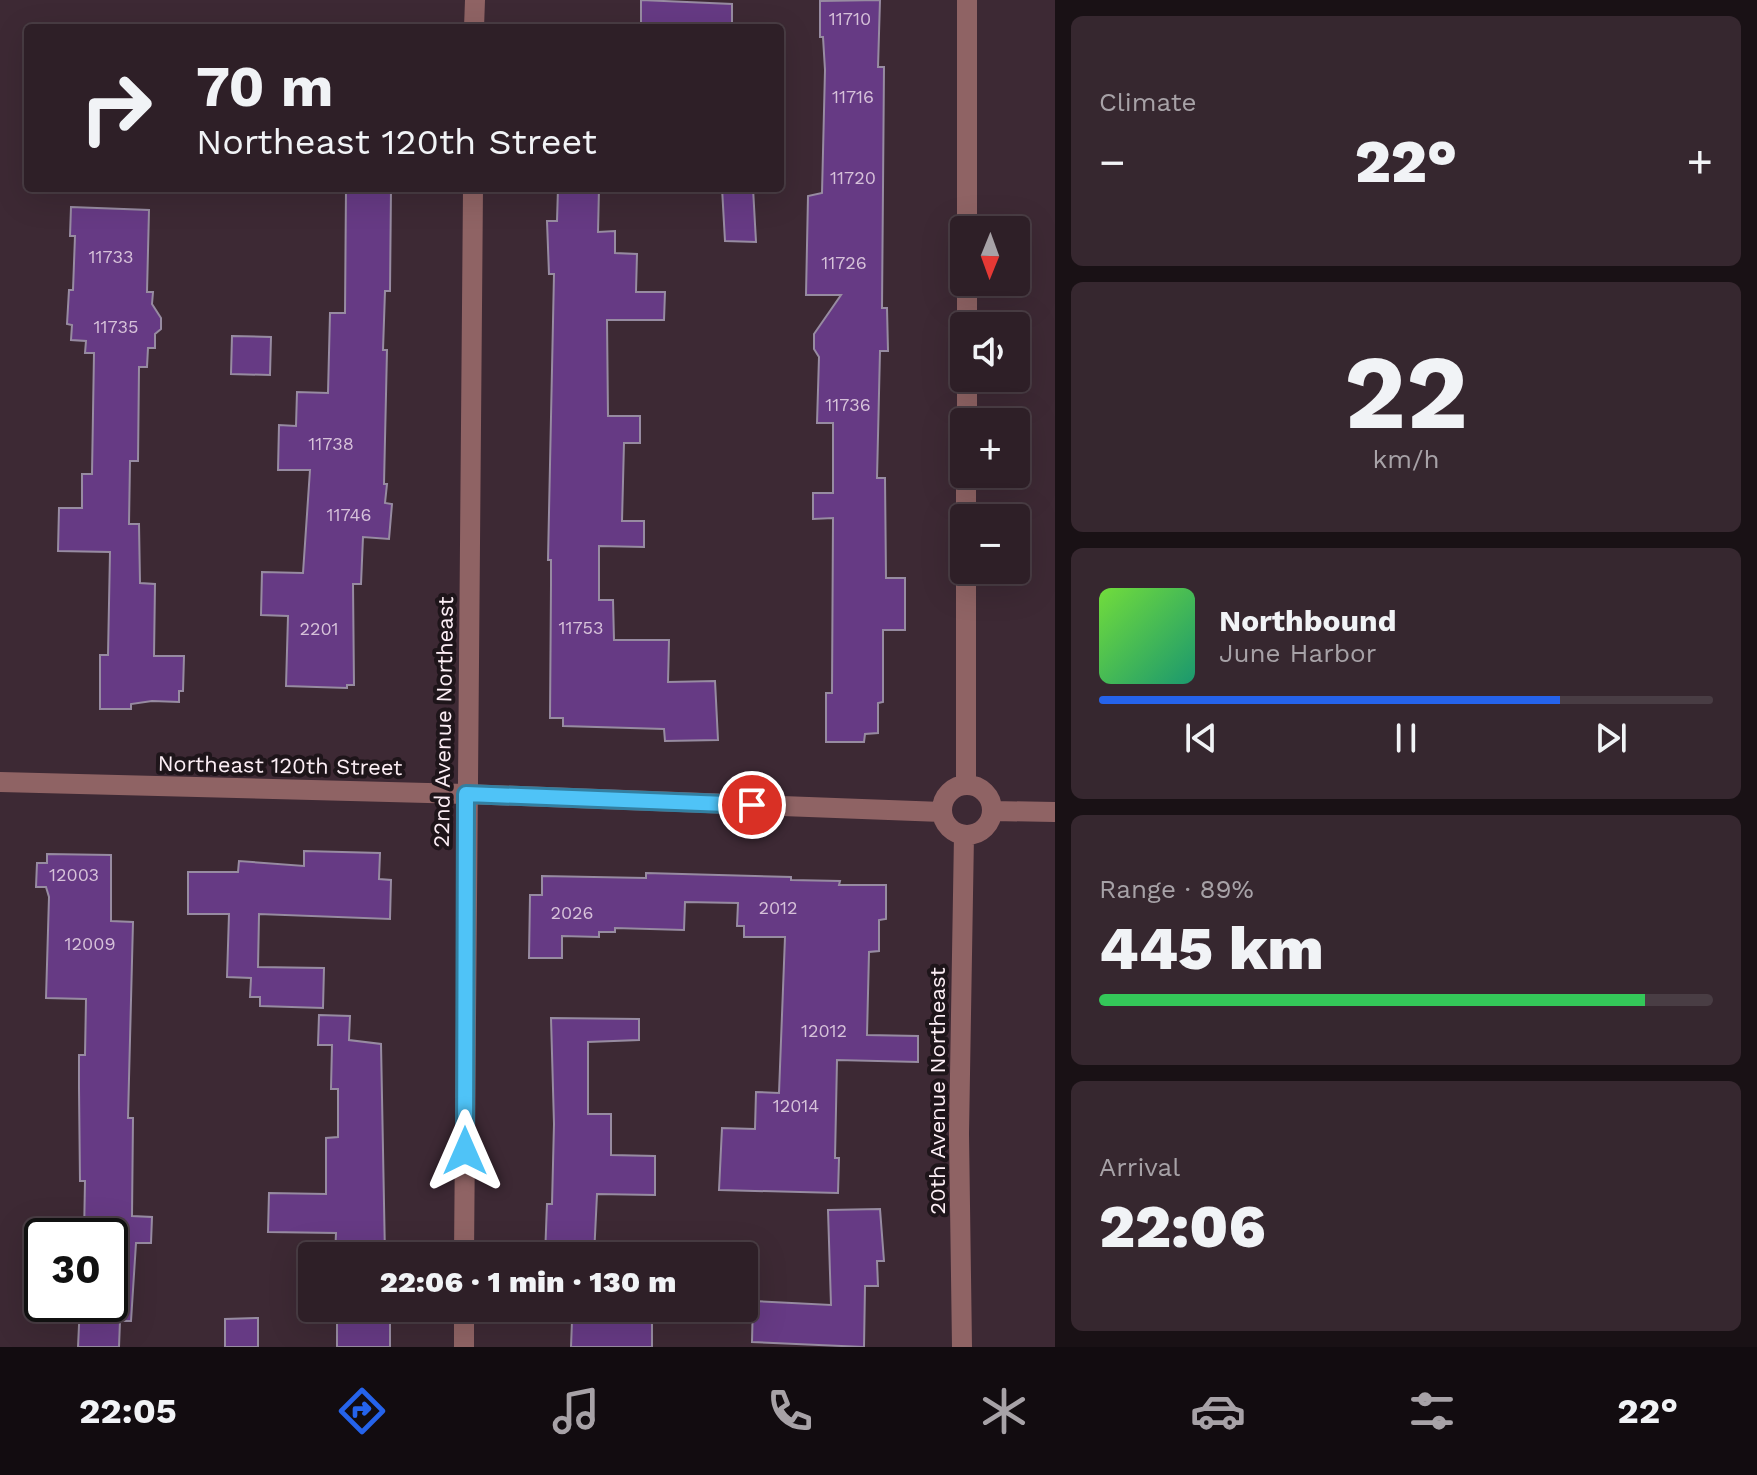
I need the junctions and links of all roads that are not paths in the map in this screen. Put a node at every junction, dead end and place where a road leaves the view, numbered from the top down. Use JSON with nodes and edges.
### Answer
{"nodes":[{"id":1,"x":475,"y":0,"type":"edge"},
{"id":2,"x":967,"y":0,"type":"edge"},
{"id":3,"x":474,"y":24,"type":"edge"},
{"id":4,"x":473,"y":192,"type":"edge"},
{"id":5,"x":967,"y":216,"type":"edge"},
{"id":6,"x":966,"y":584,"type":"edge"},
{"id":7,"x":0,"y":782,"type":"edge"},
{"id":8,"x":966,"y":784,"type":"junction"},
{"id":9,"x":466,"y":794,"type":"junction"},
{"id":10,"x":993,"y":811,"type":"junction"},
{"id":11,"x":942,"y":812,"type":"junction"},
{"id":12,"x":1055,"y":812,"type":"edge"},
{"id":13,"x":964,"y":835,"type":"junction"},
{"id":14,"x":464,"y":1242,"type":"edge"},
{"id":15,"x":464,"y":1322,"type":"edge"},
{"id":16,"x":464,"y":1347,"type":"edge"},
{"id":17,"x":962,"y":1347,"type":"edge"}],
"edges":[{"from":1,"to":3,"type":"street"},
{"from":2,"to":5,"type":"street"},
{"from":4,"to":9,"type":"street","name":"22nd Avenue Northeast"},
{"from":6,"to":8,"type":"street"},
{"from":7,"to":9,"type":"street","name":"Northeast 120th Street"},
{"from":8,"to":10,"type":"street"},
{"from":8,"to":11,"type":"street"},
{"from":9,"to":11,"type":"street","name":"Northeast 120th Street"},
{"from":9,"to":14,"type":"street","name":"22nd Avenue Northeast"},
{"from":10,"to":12,"type":"street"},
{"from":10,"to":13,"type":"street"},
{"from":11,"to":13,"type":"street"},
{"from":13,"to":17,"type":"street","name":"20th Avenue Northeast"},
{"from":15,"to":16,"type":"street"}]}
